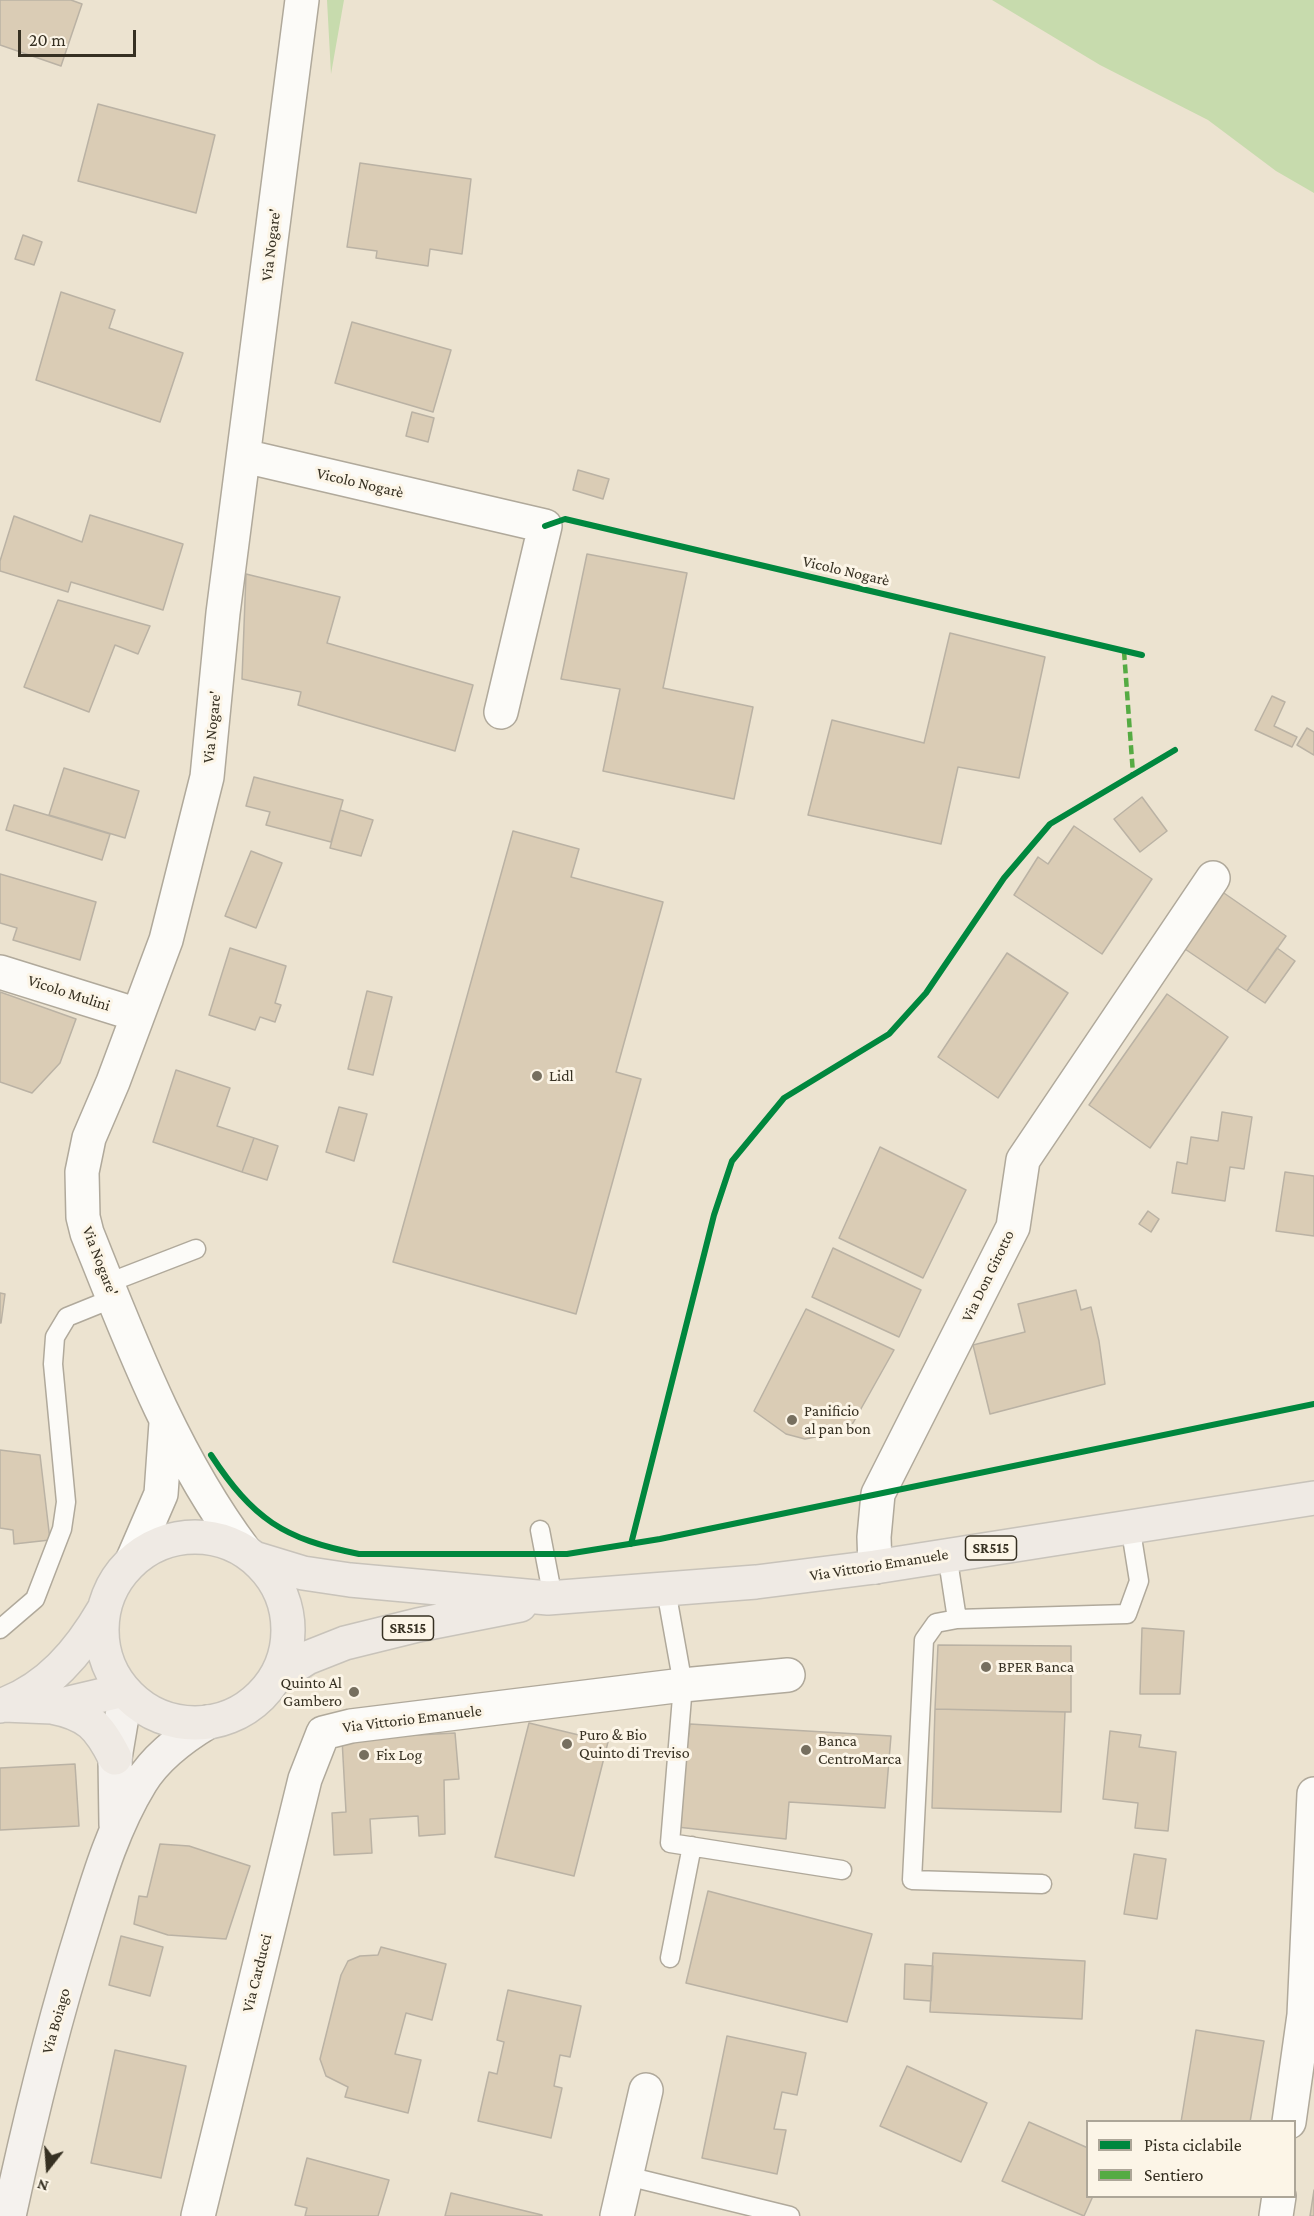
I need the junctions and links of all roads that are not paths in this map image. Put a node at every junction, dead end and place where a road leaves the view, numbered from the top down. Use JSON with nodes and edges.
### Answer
{"nodes":[{"id":1,"x":302,"y":0,"type":"edge"},
{"id":2,"x":244,"y":456,"type":"junction"},
{"id":3,"x":501,"y":712,"type":"dead end"},
{"id":4,"x":1213,"y":878,"type":"dead end"},
{"id":5,"x":0,"y":972,"type":"edge"},
{"id":6,"x":138,"y":1016,"type":"junction"},
{"id":7,"x":196,"y":1248,"type":"dead end"},
{"id":8,"x":111,"y":1290,"type":"junction"},
{"id":9,"x":166,"y":1423,"type":"junction"},
{"id":10,"x":1314,"y":1498,"type":"edge"},
{"id":11,"x":1130,"y":1525,"type":"junction"},
{"id":12,"x":540,"y":1530,"type":"dead end"},
{"id":13,"x":947,"y":1554,"type":"junction"},
{"id":14,"x":251,"y":1555,"type":"junction"},
{"id":15,"x":132,"y":1561,"type":"junction"},
{"id":16,"x":875,"y":1568,"type":"junction"},
{"id":17,"x":666,"y":1590,"type":"junction"},
{"id":18,"x":551,"y":1598,"type":"junction"},
{"id":19,"x":105,"y":1608,"type":"junction"},
{"id":20,"x":957,"y":1619,"type":"junction"},
{"id":21,"x":0,"y":1629,"type":"edge"},
{"id":22,"x":788,"y":1675,"type":"dead end"},
{"id":23,"x":276,"y":1678,"type":"junction"},
{"id":24,"x":683,"y":1685,"type":"junction"},
{"id":25,"x":125,"y":1691,"type":"junction"},
{"id":26,"x":1,"y":1706,"type":"edge"},
{"id":27,"x":52,"y":1707,"type":"junction"},
{"id":28,"x":208,"y":1722,"type":"junction"},
{"id":29,"x":322,"y":1733,"type":"joint"},
{"id":30,"x":115,"y":1758,"type":"junction"},
{"id":31,"x":1314,"y":1794,"type":"edge"},
{"id":32,"x":116,"y":1829,"type":"junction"},
{"id":33,"x":692,"y":1846,"type":"junction"},
{"id":34,"x":842,"y":1870,"type":"dead end"},
{"id":35,"x":1042,"y":1884,"type":"dead end"},
{"id":36,"x":670,"y":1958,"type":"dead end"},
{"id":37,"x":1309,"y":2019,"type":"edge"},
{"id":38,"x":646,"y":2090,"type":"dead end"},
{"id":39,"x":1289,"y":2120,"type":"edge"},
{"id":40,"x":627,"y":2176,"type":"junction"},
{"id":41,"x":1279,"y":2198,"type":"edge"},
{"id":42,"x":9,"y":2216,"type":"edge"},
{"id":43,"x":198,"y":2216,"type":"edge"},
{"id":44,"x":617,"y":2216,"type":"edge"},
{"id":45,"x":790,"y":2216,"type":"edge"},
{"id":46,"x":1276,"y":2216,"type":"edge"}],
"edges":[{"from":1,"to":2,"type":"street","name":"Via Nogare'"},
{"from":2,"to":3,"type":"street","name":"Vicolo Nogarè"},
{"from":2,"to":6,"type":"street","name":"Via Nogare'"},
{"from":4,"to":16,"type":"street","name":"Via Don Girotto"},
{"from":5,"to":6,"type":"street","name":"Vicolo Mulini"},
{"from":6,"to":8,"type":"street","name":"Via Nogare'"},
{"from":7,"to":8,"type":"lane"},
{"from":8,"to":9,"type":"street","name":"Via Nogare'"},
{"from":8,"to":21,"type":"lane"},
{"from":9,"to":14,"type":"street","name":"Via Nogare'"},
{"from":9,"to":15,"type":"street","name":"Via Nogare'"},
{"from":10,"to":11,"type":"main road","name":"Via Vittorio Emanuele","number":"SR515"},
{"from":11,"to":13,"type":"main road","name":"Via Vittorio Emanuele","number":"SR515"},
{"from":11,"to":20,"type":"lane"},
{"from":12,"to":18,"type":"lane"},
{"from":13,"to":16,"type":"main road","name":"Via Vittorio Emanuele","number":"SR515"},
{"from":13,"to":20,"type":"lane"},
{"from":14,"to":15,"type":"main road"},
{"from":14,"to":18,"type":"main road","name":"Via Vittorio Emanuele"},
{"from":14,"to":23,"type":"main road"},
{"from":15,"to":19,"type":"main road"},
{"from":16,"to":17,"type":"main road","name":"Via Vittorio Emanuele","number":"SR515"},
{"from":17,"to":18,"type":"main road","name":"Via Vittorio Emanuele","number":"SR515"},
{"from":17,"to":24,"type":"lane"},
{"from":18,"to":23,"type":"main road","name":"Via Vittorio Emanuele","number":"SR515"},
{"from":19,"to":25,"type":"main road"},
{"from":19,"to":26,"type":"main road"},
{"from":20,"to":35,"type":"lane"},
{"from":22,"to":24,"type":"street","name":"Via Vittorio Emanuele"},
{"from":23,"to":28,"type":"main road"},
{"from":24,"to":29,"type":"street","name":"Via Vittorio Emanuele"},
{"from":24,"to":33,"type":"lane"},
{"from":25,"to":27,"type":"main road"},
{"from":25,"to":28,"type":"main road"},
{"from":25,"to":30,"type":"main road","name":"Via Boiago"},
{"from":26,"to":27,"type":"main road"},
{"from":27,"to":30,"type":"main road"},
{"from":28,"to":32,"type":"main road","name":"Via Boiago"},
{"from":29,"to":43,"type":"street","name":"Via Carducci"},
{"from":30,"to":32,"type":"main road","name":"Via Boiago"},
{"from":31,"to":37,"type":"street"},
{"from":32,"to":42,"type":"main road","name":"Via Boiago"},
{"from":33,"to":34,"type":"lane"},
{"from":33,"to":36,"type":"lane"},
{"from":37,"to":39,"type":"street"},
{"from":38,"to":40,"type":"street"},
{"from":40,"to":44,"type":"street"},
{"from":40,"to":45,"type":"lane"},
{"from":41,"to":46,"type":"street"}]}
